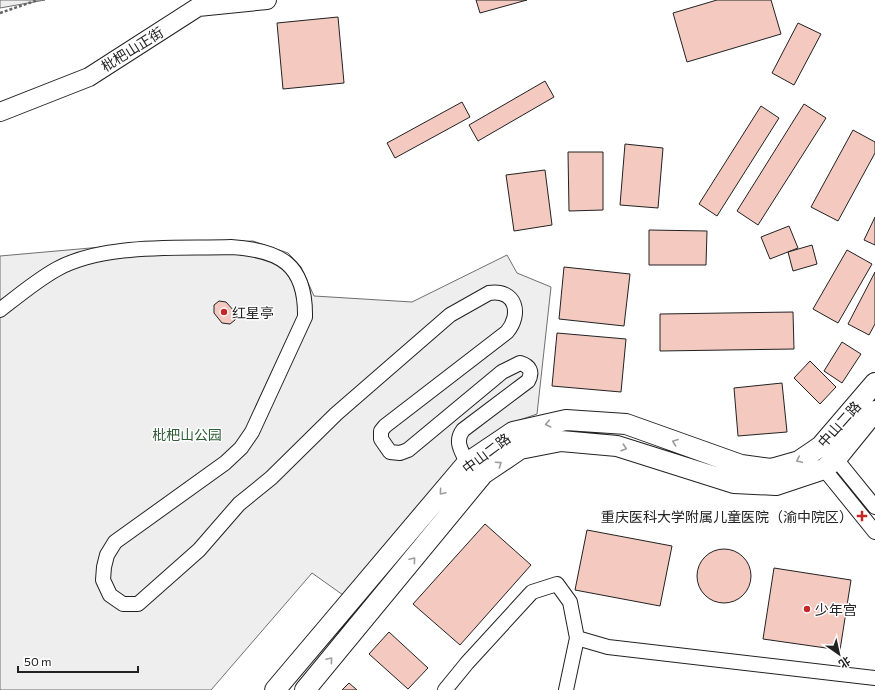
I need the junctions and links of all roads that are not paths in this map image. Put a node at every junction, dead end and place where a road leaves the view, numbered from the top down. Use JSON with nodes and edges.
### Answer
{"nodes":[{"id":1,"x":267,"y":0,"type":"edge"},
{"id":2,"x":0,"y":112,"type":"edge"},
{"id":3,"x":0,"y":310,"type":"edge"},
{"id":4,"x":875,"y":383,"type":"edge"},
{"id":5,"x":875,"y":411,"type":"edge"},
{"id":6,"x":467,"y":463,"type":"junction"},
{"id":7,"x":830,"y":464,"type":"junction"},
{"id":8,"x":875,"y":507,"type":"edge"},
{"id":9,"x":875,"y":532,"type":"edge"},
{"id":10,"x":577,"y":638,"type":"junction"},
{"id":11,"x":875,"y":678,"type":"edge"},
{"id":12,"x":275,"y":690,"type":"edge"},
{"id":13,"x":305,"y":690,"type":"edge"},
{"id":14,"x":445,"y":690,"type":"edge"},
{"id":15,"x":566,"y":690,"type":"edge"}],
"edges":[{"from":1,"to":2,"type":"street","name":"枇杷山正街"},
{"from":3,"to":6,"type":"street"},
{"from":4,"to":6,"type":"main road","name":"中山二路","one_way":true},
{"from":5,"to":7,"type":"main road","name":"中山二路"},
{"from":6,"to":12,"type":"main road","name":"中山二路","one_way":true},
{"from":7,"to":8,"type":"street"},
{"from":7,"to":9,"type":"street"},
{"from":13,"to":7,"type":"main road","name":"中山二路","one_way":true},
{"from":10,"to":11,"type":"street"},
{"from":10,"to":14,"type":"street"},
{"from":10,"to":15,"type":"street"}]}
